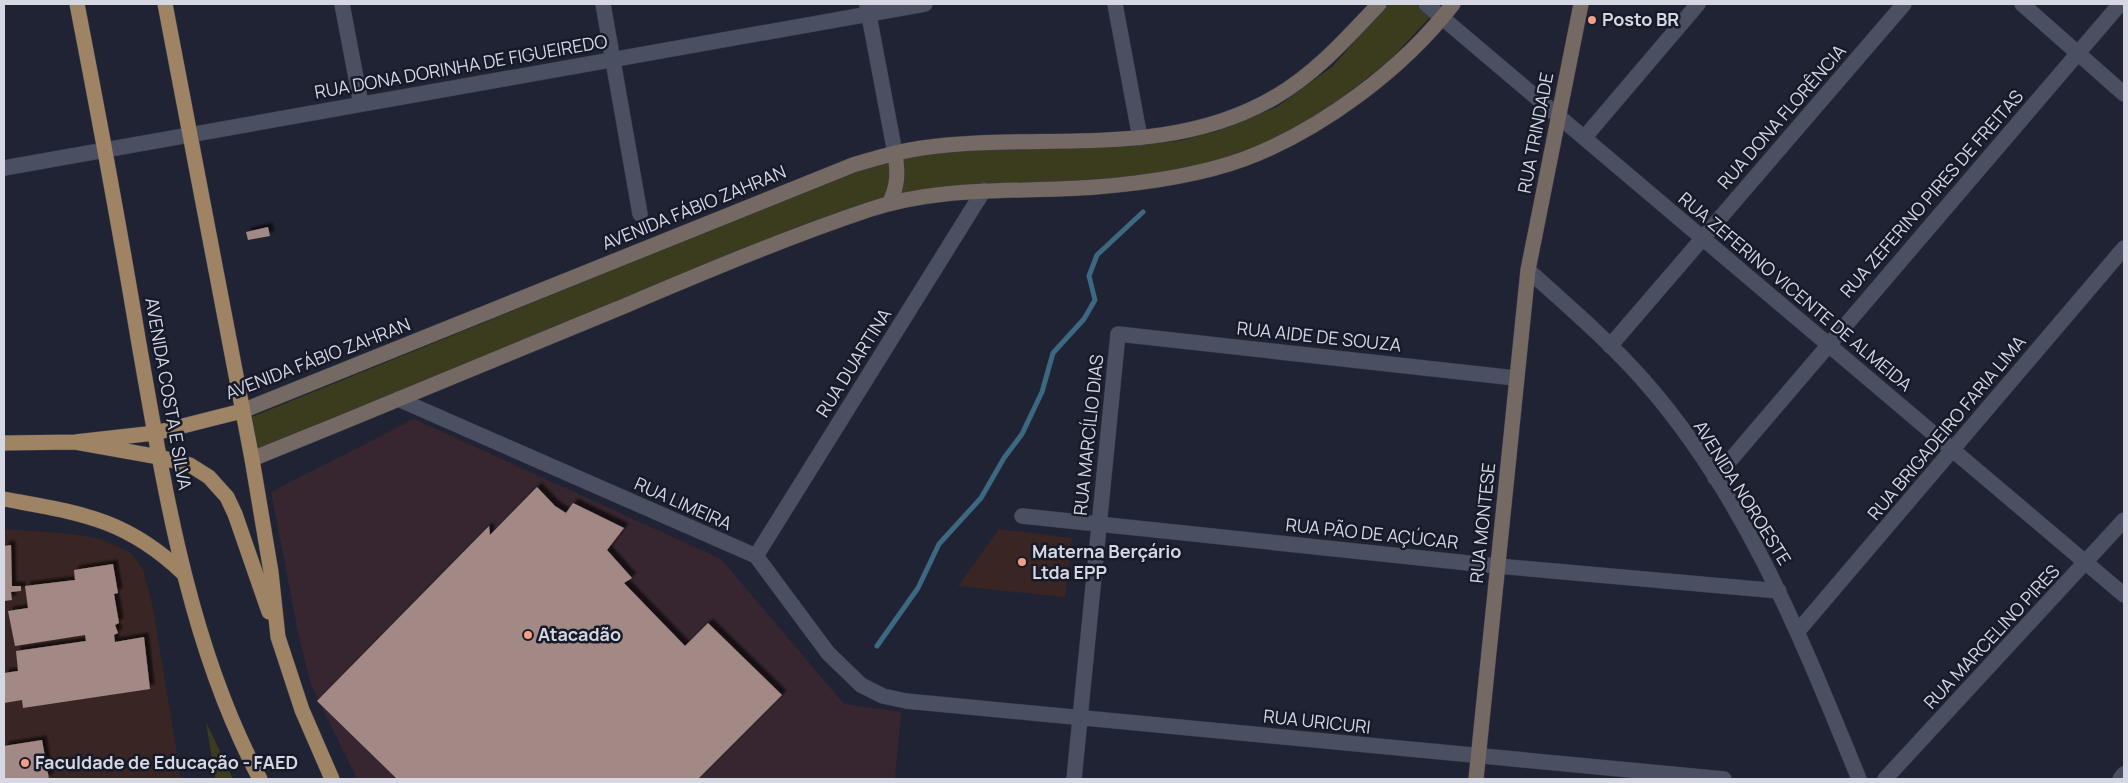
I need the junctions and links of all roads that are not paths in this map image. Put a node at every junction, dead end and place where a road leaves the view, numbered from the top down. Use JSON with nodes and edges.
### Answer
{"nodes":[{"id":1,"x":77,"y":4,"type":"edge"},
{"id":2,"x":164,"y":4,"type":"edge"},
{"id":3,"x":342,"y":4,"type":"edge"},
{"id":4,"x":604,"y":4,"type":"edge"},
{"id":5,"x":924,"y":4,"type":"edge"},
{"id":6,"x":1115,"y":4,"type":"edge"},
{"id":7,"x":1379,"y":4,"type":"edge"},
{"id":8,"x":1426,"y":4,"type":"edge"},
{"id":9,"x":1453,"y":4,"type":"edge"},
{"id":10,"x":1581,"y":4,"type":"edge"},
{"id":11,"x":1698,"y":4,"type":"edge"},
{"id":12,"x":1904,"y":4,"type":"edge"},
{"id":13,"x":2022,"y":4,"type":"edge"},
{"id":14,"x":2120,"y":4,"type":"edge"},
{"id":15,"x":868,"y":9,"type":"edge"},
{"id":16,"x":1443,"y":18,"type":"junction"},
{"id":17,"x":2079,"y":52,"type":"junction"},
{"id":18,"x":614,"y":59,"type":"junction"},
{"id":19,"x":2124,"y":94,"type":"edge"},
{"id":20,"x":361,"y":104,"type":"junction"},
{"id":21,"x":1559,"y":116,"type":"junction"},
{"id":22,"x":190,"y":135,"type":"junction"},
{"id":23,"x":1140,"y":138,"type":"junction"},
{"id":24,"x":1584,"y":138,"type":"junction"},
{"id":25,"x":106,"y":149,"type":"junction"},
{"id":26,"x":895,"y":153,"type":"junction"},
{"id":27,"x":4,"y":168,"type":"edge"},
{"id":28,"x":984,"y":190,"type":"junction"},
{"id":29,"x":889,"y":204,"type":"junction"},
{"id":30,"x":640,"y":214,"type":"dead end"},
{"id":31,"x":1702,"y":238,"type":"junction"},
{"id":32,"x":2124,"y":248,"type":"edge"},
{"id":33,"x":1528,"y":270,"type":"junction"},
{"id":34,"x":1118,"y":334,"type":"joint"},
{"id":35,"x":1828,"y":345,"type":"junction"},
{"id":36,"x":1610,"y":346,"type":"junction"},
{"id":37,"x":1515,"y":378,"type":"junction"},
{"id":38,"x":398,"y":399,"type":"junction"},
{"id":39,"x":242,"y":411,"type":"junction"},
{"id":40,"x":154,"y":433,"type":"junction"},
{"id":41,"x":75,"y":442,"type":"junction"},
{"id":42,"x":4,"y":443,"type":"edge"},
{"id":43,"x":1953,"y":450,"type":"junction"},
{"id":44,"x":159,"y":456,"type":"junction"},
{"id":45,"x":252,"y":459,"type":"junction"},
{"id":46,"x":1715,"y":478,"type":"junction"},
{"id":47,"x":4,"y":499,"type":"edge"},
{"id":48,"x":4,"y":506,"type":"edge"},
{"id":49,"x":51,"y":508,"type":"junction"},
{"id":50,"x":1022,"y":516,"type":"dead end"},
{"id":51,"x":2124,"y":520,"type":"edge"},
{"id":52,"x":1099,"y":525,"type":"junction"},
{"id":53,"x":756,"y":556,"type":"junction"},
{"id":54,"x":2087,"y":563,"type":"junction"},
{"id":55,"x":1497,"y":566,"type":"junction"},
{"id":56,"x":183,"y":573,"type":"junction"},
{"id":57,"x":1779,"y":592,"type":"junction"},
{"id":58,"x":2124,"y":594,"type":"edge"},
{"id":59,"x":1798,"y":631,"type":"junction"},
{"id":60,"x":278,"y":637,"type":"junction"},
{"id":61,"x":906,"y":701,"type":"joint"},
{"id":62,"x":1080,"y":717,"type":"junction"},
{"id":63,"x":1479,"y":757,"type":"junction"},
{"id":64,"x":2124,"y":774,"type":"edge"},
{"id":65,"x":260,"y":779,"type":"edge"},
{"id":66,"x":332,"y":779,"type":"edge"},
{"id":67,"x":1074,"y":779,"type":"edge"},
{"id":68,"x":1476,"y":779,"type":"edge"},
{"id":69,"x":1724,"y":779,"type":"edge"},
{"id":70,"x":1859,"y":779,"type":"edge"},
{"id":71,"x":1885,"y":779,"type":"edge"},
{"id":72,"x":2120,"y":779,"type":"edge"}],
"edges":[{"from":1,"to":25,"type":"main road","name":"AVENIDA COSTA E SILVA"},
{"from":2,"to":22,"type":"main road"},
{"from":3,"to":20,"type":"street"},
{"from":4,"to":18,"type":"street"},
{"from":5,"to":15,"type":"street","name":"RUA DONA DORINHA DE FIGUEIREDO"},
{"from":6,"to":23,"type":"street"},
{"from":7,"to":23,"type":"main road","name":"AVENIDA FÁBIO ZAHRAN"},
{"from":8,"to":16,"type":"street","name":"RUA ZEFERINO VICENTE DE ALMEIDA"},
{"from":9,"to":16,"type":"main road"},
{"from":10,"to":21,"type":"main road","name":"RUA TRINDADE"},
{"from":11,"to":24,"type":"street"},
{"from":12,"to":31,"type":"street","name":"RUA DONA FLORÊNCIA"},
{"from":13,"to":17,"type":"street"},
{"from":14,"to":17,"type":"street","name":"RUA ZEFERINO PIRES DE FREITAS"},
{"from":15,"to":18,"type":"street","name":"RUA DONA DORINHA DE FIGUEIREDO"},
{"from":15,"to":26,"type":"street"},
{"from":16,"to":21,"type":"street","name":"RUA ZEFERINO VICENTE DE ALMEIDA"},
{"from":16,"to":28,"type":"main road"},
{"from":17,"to":19,"type":"street"},
{"from":17,"to":35,"type":"street","name":"RUA ZEFERINO PIRES DE FREITAS"},
{"from":18,"to":20,"type":"street","name":"RUA DONA DORINHA DE FIGUEIREDO"},
{"from":18,"to":30,"type":"street"},
{"from":20,"to":22,"type":"street","name":"RUA DONA DORINHA DE FIGUEIREDO"},
{"from":21,"to":24,"type":"street","name":"RUA ZEFERINO VICENTE DE ALMEIDA"},
{"from":21,"to":33,"type":"main road","name":"RUA TRINDADE"},
{"from":22,"to":25,"type":"street","name":"RUA DONA DORINHA DE FIGUEIREDO"},
{"from":22,"to":39,"type":"main road"},
{"from":23,"to":26,"type":"main road","name":"AVENIDA FÁBIO ZAHRAN"},
{"from":24,"to":31,"type":"street","name":"RUA ZEFERINO VICENTE DE ALMEIDA"},
{"from":25,"to":27,"type":"street","name":"RUA DONA DORINHA DE FIGUEIREDO"},
{"from":25,"to":40,"type":"main road","name":"AVENIDA COSTA E SILVA"},
{"from":26,"to":29,"type":"main road"},
{"from":26,"to":39,"type":"main road","name":"AVENIDA FÁBIO ZAHRAN"},
{"from":28,"to":29,"type":"main road"},
{"from":28,"to":53,"type":"street","name":"RUA DUARTINA"},
{"from":29,"to":38,"type":"main road"},
{"from":31,"to":35,"type":"street","name":"RUA ZEFERINO VICENTE DE ALMEIDA"},
{"from":31,"to":36,"type":"street","name":"RUA DONA FLORÊNCIA"},
{"from":32,"to":43,"type":"street","name":"RUA BRIGADEIRO FARIA LIMA"},
{"from":33,"to":36,"type":"street","name":"AVENIDA NOROESTE"},
{"from":33,"to":37,"type":"main road","name":"RUA MONTESE"},
{"from":34,"to":37,"type":"street","name":"RUA AIDE DE SOUZA"},
{"from":34,"to":52,"type":"street","name":"RUA MARCÍLIO DIAS"},
{"from":35,"to":43,"type":"street","name":"RUA ZEFERINO VICENTE DE ALMEIDA"},
{"from":35,"to":46,"type":"street","name":"RUA ZEFERINO PIRES DE FREITAS"},
{"from":36,"to":46,"type":"street","name":"AVENIDA NOROESTE"},
{"from":37,"to":55,"type":"main road","name":"RUA MONTESE"},
{"from":38,"to":45,"type":"main road"},
{"from":38,"to":53,"type":"street","name":"RUA LIMEIRA"},
{"from":39,"to":40,"type":"main road","name":"AVENIDA FÁBIO ZAHRAN"},
{"from":39,"to":45,"type":"main road"},
{"from":40,"to":41,"type":"main road","name":"AVENIDA FÁBIO ZAHRAN"},
{"from":40,"to":44,"type":"main road","name":"AVENIDA COSTA E SILVA"},
{"from":41,"to":42,"type":"main road","name":"AVENIDA FÁBIO ZAHRAN"},
{"from":41,"to":44,"type":"main road"},
{"from":43,"to":54,"type":"street","name":"RUA ZEFERINO VICENTE DE ALMEIDA"},
{"from":43,"to":59,"type":"street","name":"RUA BRIGADEIRO FARIA LIMA"},
{"from":44,"to":56,"type":"main road","name":"AVENIDA COSTA E SILVA"},
{"from":44,"to":60,"type":"main road"},
{"from":45,"to":60,"type":"main road"},
{"from":46,"to":57,"type":"street","name":"AVENIDA NOROESTE"},
{"from":47,"to":49,"type":"main road"},
{"from":48,"to":49,"type":"main road"},
{"from":49,"to":56,"type":"main road"},
{"from":50,"to":52,"type":"street","name":"RUA PÃO DE AÇÚCAR"},
{"from":51,"to":54,"type":"street","name":"RUA MARCELINO PIRES"},
{"from":52,"to":55,"type":"street","name":"RUA PÃO DE AÇÚCAR"},
{"from":52,"to":62,"type":"street","name":"RUA MARCÍLIO DIAS"},
{"from":53,"to":61,"type":"street","name":"RUA LIMEIRA"},
{"from":54,"to":58,"type":"street","name":"RUA ZEFERINO VICENTE DE ALMEIDA"},
{"from":54,"to":71,"type":"street","name":"RUA MARCELINO PIRES"},
{"from":55,"to":57,"type":"street","name":"RUA PÃO DE AÇÚCAR"},
{"from":55,"to":63,"type":"main road","name":"RUA MONTESE"},
{"from":56,"to":65,"type":"main road","name":"AVENIDA COSTA E SILVA"},
{"from":57,"to":59,"type":"street","name":"AVENIDA NOROESTE"},
{"from":59,"to":70,"type":"street","name":"AVENIDA NOROESTE"},
{"from":60,"to":66,"type":"main road"},
{"from":61,"to":62,"type":"street","name":"RUA URICURI"},
{"from":62,"to":63,"type":"street","name":"RUA URICURI"},
{"from":62,"to":67,"type":"street","name":"RUA MARCÍLIO DIAS"},
{"from":63,"to":68,"type":"main road","name":"RUA MONTESE"},
{"from":63,"to":69,"type":"street","name":"RUA URICURI"},
{"from":64,"to":72,"type":"street"}]}
